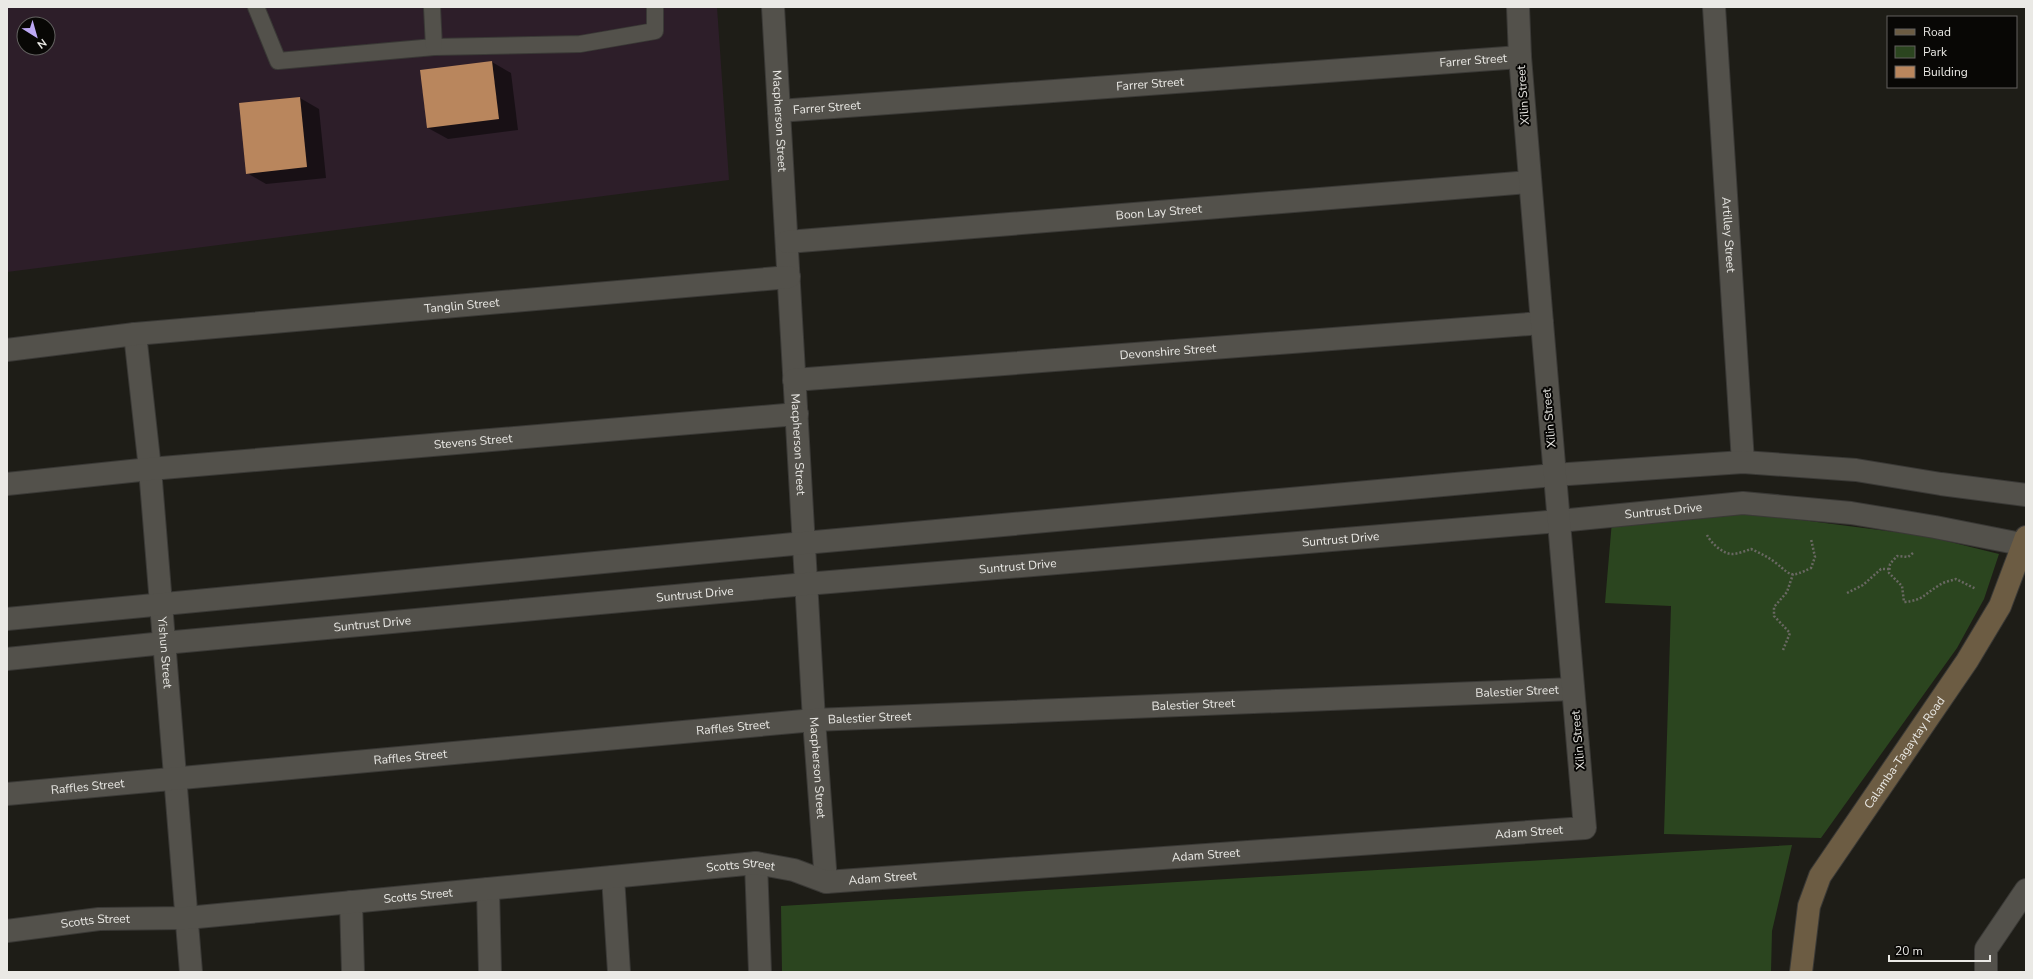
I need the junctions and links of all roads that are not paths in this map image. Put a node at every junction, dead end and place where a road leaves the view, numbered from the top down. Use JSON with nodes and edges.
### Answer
{"nodes":[{"id":1,"x":256,"y":7,"type":"edge"},
{"id":2,"x":432,"y":7,"type":"edge"},
{"id":3,"x":655,"y":7,"type":"edge"},
{"id":4,"x":773,"y":7,"type":"edge"},
{"id":5,"x":1518,"y":7,"type":"edge"},
{"id":6,"x":1714,"y":7,"type":"edge"},
{"id":7,"x":434,"y":47,"type":"junction"},
{"id":8,"x":1520,"y":57,"type":"junction"},
{"id":9,"x":779,"y":111,"type":"junction"},
{"id":10,"x":1530,"y":182,"type":"junction"},
{"id":11,"x":787,"y":242,"type":"junction"},
{"id":12,"x":789,"y":277,"type":"junction"},
{"id":13,"x":1542,"y":322,"type":"junction"},
{"id":14,"x":135,"y":334,"type":"junction"},
{"id":15,"x":7,"y":350,"type":"edge"},
{"id":16,"x":794,"y":380,"type":"junction"},
{"id":17,"x":797,"y":414,"type":"junction"},
{"id":18,"x":1743,"y":462,"type":"junction"},
{"id":19,"x":150,"y":469,"type":"junction"},
{"id":20,"x":1554,"y":475,"type":"junction"},
{"id":21,"x":7,"y":484,"type":"edge"},
{"id":22,"x":2026,"y":494,"type":"edge"},
{"id":23,"x":1559,"y":521,"type":"junction"},
{"id":24,"x":2025,"y":542,"type":"edge"},
{"id":25,"x":804,"y":543,"type":"junction"},
{"id":26,"x":806,"y":584,"type":"junction"},
{"id":27,"x":161,"y":603,"type":"junction"},
{"id":28,"x":7,"y":619,"type":"edge"},
{"id":29,"x":164,"y":643,"type":"junction"},
{"id":30,"x":7,"y":659,"type":"edge"},
{"id":31,"x":1573,"y":689,"type":"junction"},
{"id":32,"x":814,"y":720,"type":"junction"},
{"id":33,"x":175,"y":778,"type":"junction"},
{"id":34,"x":7,"y":794,"type":"edge"},
{"id":35,"x":1585,"y":828,"type":"joint"},
{"id":36,"x":756,"y":863,"type":"junction"},
{"id":37,"x":613,"y":877,"type":"junction"},
{"id":38,"x":826,"y":882,"type":"junction"},
{"id":39,"x":488,"y":888,"type":"junction"},
{"id":40,"x":2023,"y":899,"type":"edge"},
{"id":41,"x":351,"y":902,"type":"junction"},
{"id":42,"x":187,"y":918,"type":"junction"},
{"id":43,"x":7,"y":932,"type":"edge"},
{"id":44,"x":192,"y":972,"type":"edge"},
{"id":45,"x":353,"y":972,"type":"edge"},
{"id":46,"x":490,"y":972,"type":"edge"},
{"id":47,"x":619,"y":972,"type":"edge"},
{"id":48,"x":760,"y":972,"type":"edge"},
{"id":49,"x":1801,"y":972,"type":"edge"},
{"id":50,"x":1986,"y":972,"type":"edge"}],
"edges":[{"from":1,"to":7,"type":"lane"},
{"from":2,"to":7,"type":"lane"},
{"from":3,"to":7,"type":"lane"},
{"from":4,"to":9,"type":"street","name":"Macpherson Street"},
{"from":5,"to":8,"type":"street","name":"Xilin Street"},
{"from":6,"to":18,"type":"street","name":"Artilley Street"},
{"from":8,"to":9,"type":"street","name":"Farrer Street"},
{"from":8,"to":10,"type":"street","name":"Xilin Street"},
{"from":9,"to":11,"type":"street","name":"Macpherson Street"},
{"from":10,"to":11,"type":"street","name":"Boon Lay Street"},
{"from":10,"to":13,"type":"street","name":"Xilin Street"},
{"from":11,"to":12,"type":"street","name":"Macpherson Street"},
{"from":12,"to":14,"type":"street","name":"Tanglin Street"},
{"from":12,"to":16,"type":"street","name":"Macpherson Street"},
{"from":13,"to":16,"type":"street","name":"Devonshire Street"},
{"from":13,"to":20,"type":"street","name":"Xilin Street"},
{"from":14,"to":15,"type":"street","name":"Tanglin Street"},
{"from":14,"to":19,"type":"street","name":"Yishun Street"},
{"from":16,"to":17,"type":"street","name":"Macpherson Street"},
{"from":17,"to":19,"type":"street","name":"Stevens Street"},
{"from":17,"to":25,"type":"street","name":"Macpherson Street"},
{"from":18,"to":20,"type":"street"},
{"from":18,"to":22,"type":"street"},
{"from":19,"to":21,"type":"street","name":"Stevens Street"},
{"from":19,"to":27,"type":"street","name":"Yishun Street"},
{"from":20,"to":23,"type":"street","name":"Xilin Street"},
{"from":20,"to":25,"type":"street"},
{"from":23,"to":24,"type":"street","name":"Suntrust Drive"},
{"from":23,"to":26,"type":"street","name":"Suntrust Drive"},
{"from":23,"to":31,"type":"street","name":"Xilin Street"},
{"from":24,"to":49,"type":"main road","name":"Calamba-Tagaytay Road"},
{"from":25,"to":26,"type":"street","name":"Macpherson Street"},
{"from":25,"to":27,"type":"street"},
{"from":26,"to":29,"type":"street","name":"Suntrust Drive"},
{"from":26,"to":32,"type":"street","name":"Macpherson Street"},
{"from":27,"to":28,"type":"street"},
{"from":27,"to":29,"type":"street","name":"Yishun Street"},
{"from":29,"to":30,"type":"street","name":"Suntrust Drive"},
{"from":29,"to":33,"type":"street","name":"Yishun Street"},
{"from":31,"to":32,"type":"street","name":"Balestier Street"},
{"from":31,"to":35,"type":"street","name":"Xilin Street"},
{"from":32,"to":33,"type":"street","name":"Raffles Street"},
{"from":32,"to":38,"type":"street","name":"Macpherson Street"},
{"from":33,"to":34,"type":"street","name":"Raffles Street"},
{"from":33,"to":42,"type":"street","name":"Yishun Street"},
{"from":35,"to":38,"type":"street","name":"Adam Street"},
{"from":36,"to":37,"type":"street","name":"Scotts Street"},
{"from":36,"to":38,"type":"street","name":"Scotts Street"},
{"from":36,"to":48,"type":"street"},
{"from":37,"to":39,"type":"street","name":"Scotts Street"},
{"from":37,"to":47,"type":"street"},
{"from":39,"to":41,"type":"street","name":"Scotts Street"},
{"from":39,"to":46,"type":"street"},
{"from":40,"to":50,"type":"street"},
{"from":41,"to":42,"type":"street","name":"Scotts Street"},
{"from":41,"to":45,"type":"street"},
{"from":42,"to":43,"type":"street","name":"Scotts Street"},
{"from":42,"to":44,"type":"street","name":"Yishun Street"}]}
